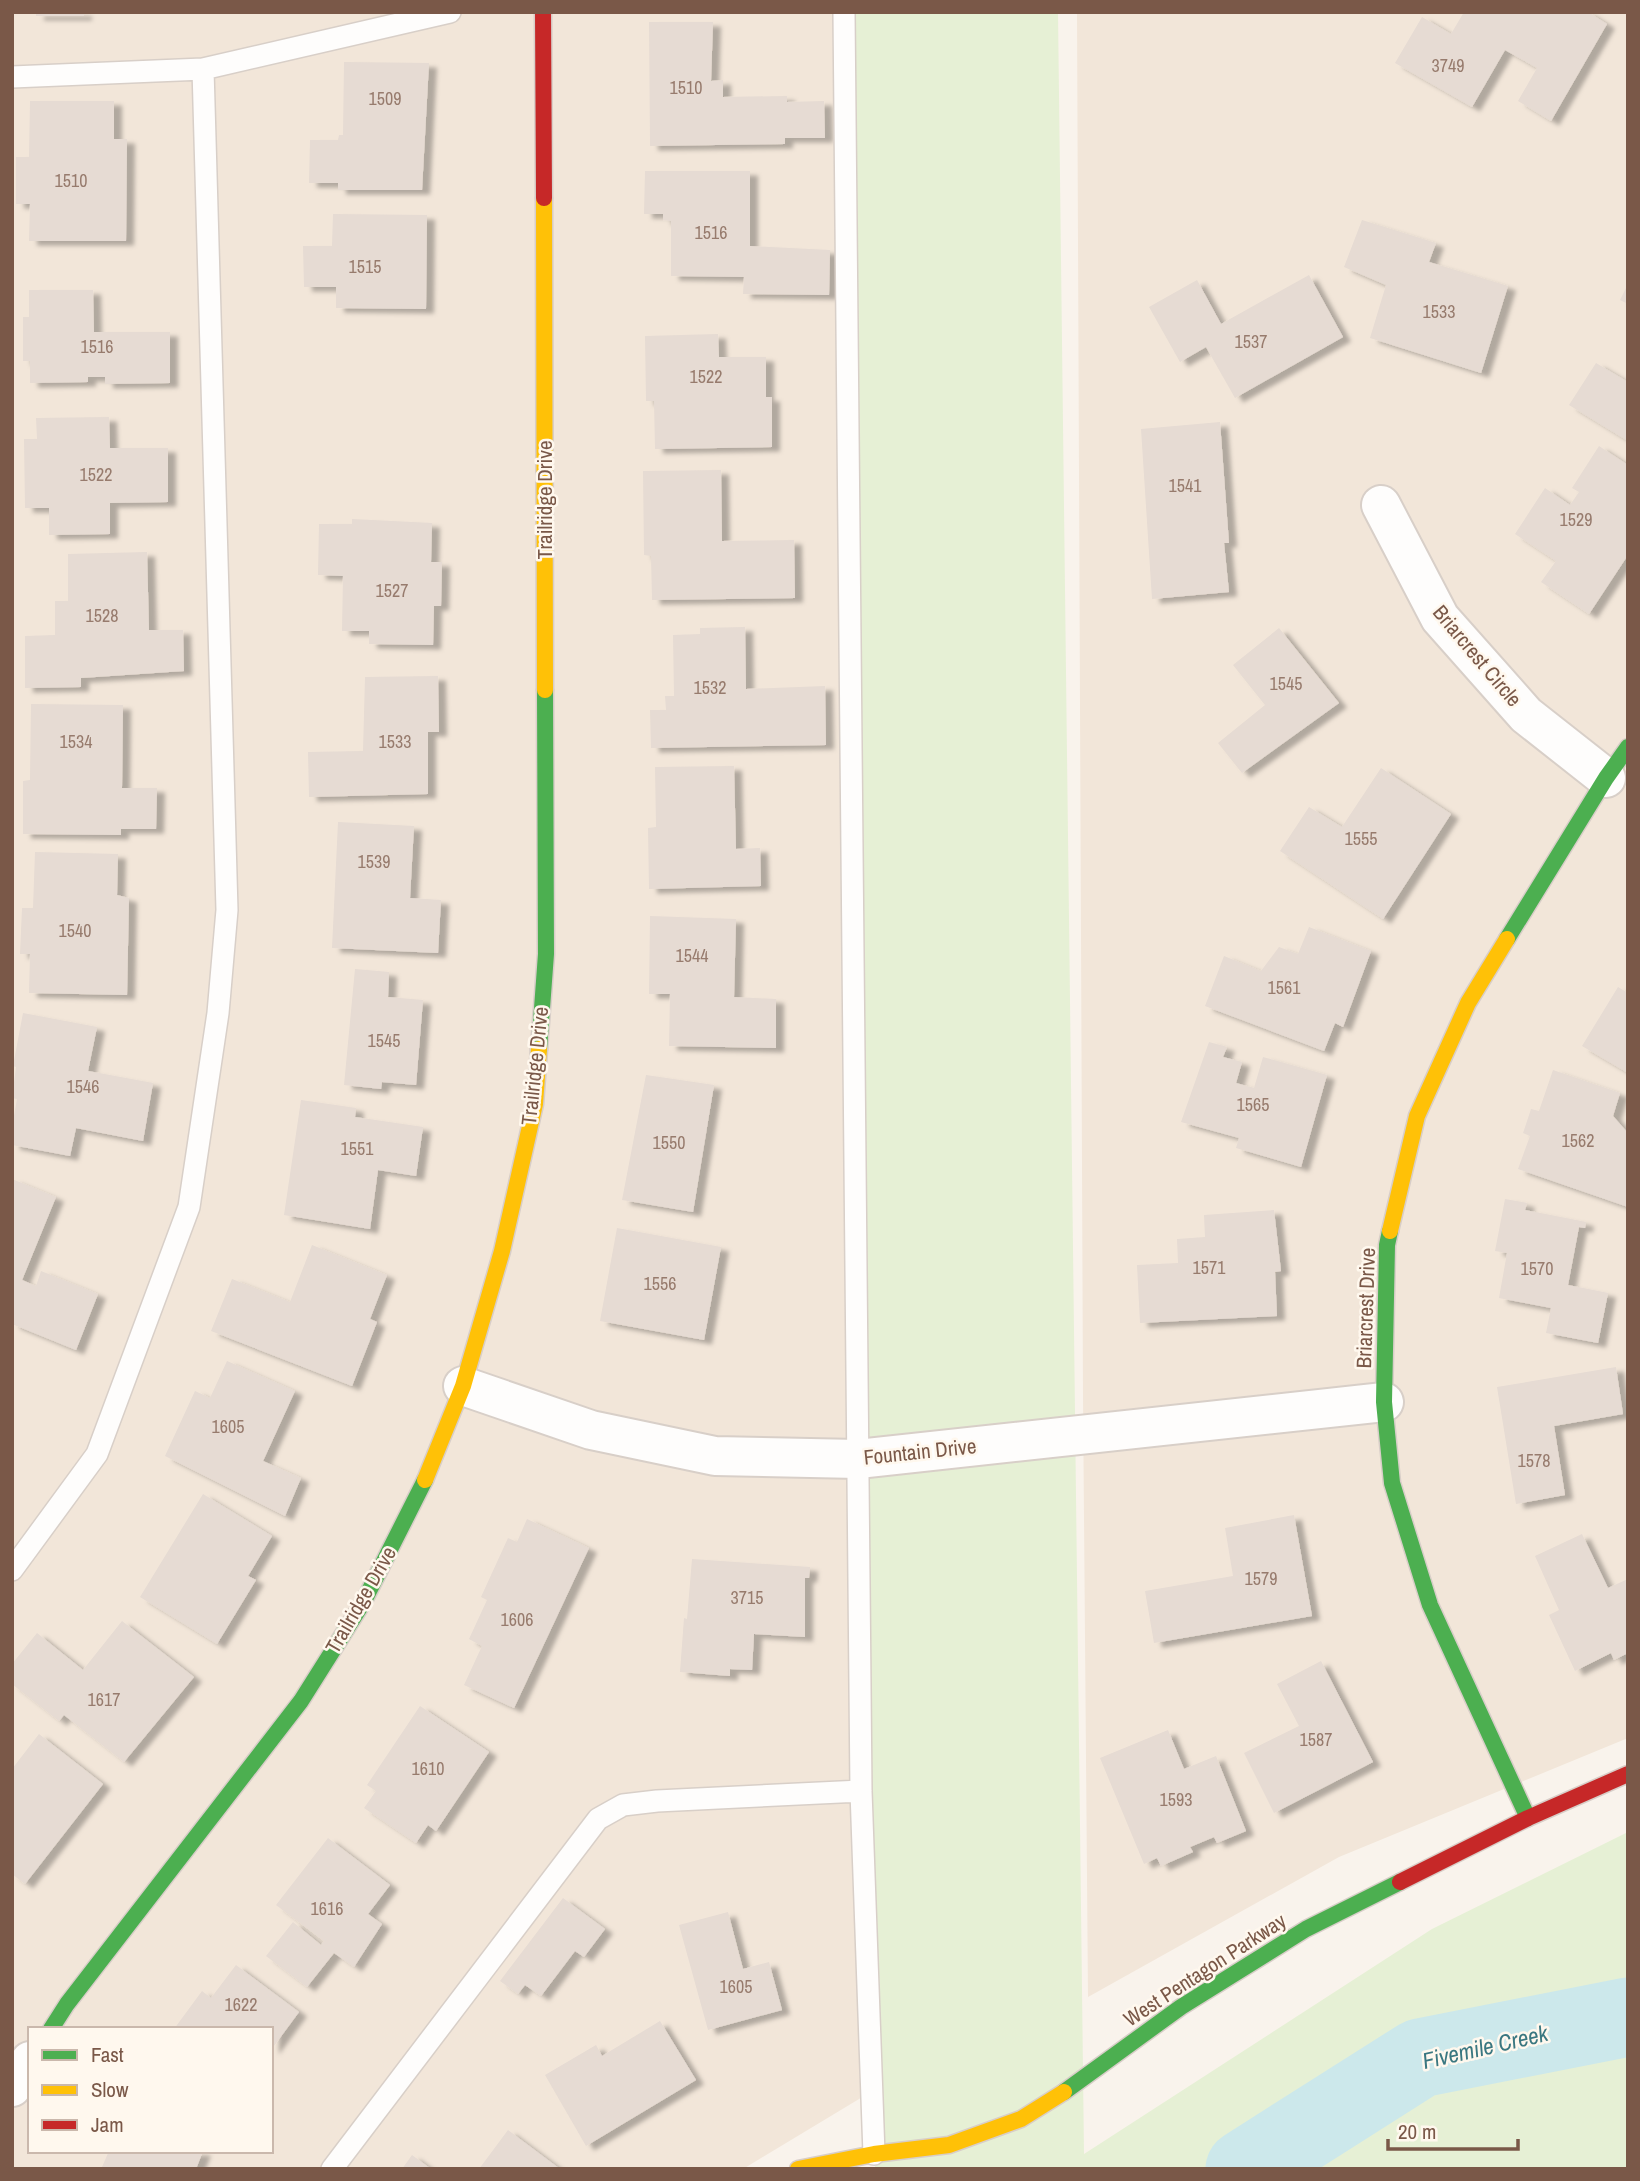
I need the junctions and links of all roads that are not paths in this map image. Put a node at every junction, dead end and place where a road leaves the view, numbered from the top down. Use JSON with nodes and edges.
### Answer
{"nodes":[{"id":1,"x":450,"y":12,"type":"edge"},
{"id":2,"x":543,"y":12,"type":"edge"},
{"id":3,"x":844,"y":12,"type":"edge"},
{"id":4,"x":203,"y":69,"type":"junction"},
{"id":5,"x":12,"y":77,"type":"edge"},
{"id":6,"x":1381,"y":505,"type":"dead end"},
{"id":7,"x":1628,"y":747,"type":"edge"},
{"id":8,"x":1606,"y":778,"type":"junction"},
{"id":9,"x":463,"y":1386,"type":"junction"},
{"id":10,"x":1384,"y":1402,"type":"junction"},
{"id":11,"x":858,"y":1459,"type":"junction"},
{"id":12,"x":12,"y":1570,"type":"edge"},
{"id":13,"x":1628,"y":1774,"type":"edge"},
{"id":14,"x":861,"y":1791,"type":"junction"},
{"id":15,"x":1528,"y":1818,"type":"junction"},
{"id":16,"x":52,"y":2027,"type":"edge"},
{"id":17,"x":28,"y":2064,"type":"edge"},
{"id":18,"x":12,"y":2087,"type":"edge"},
{"id":19,"x":874,"y":2154,"type":"junction"},
{"id":20,"x":332,"y":2169,"type":"edge"},
{"id":21,"x":798,"y":2169,"type":"edge"}],
"edges":[{"from":1,"to":4,"type":"lane"},
{"from":2,"to":9,"type":"street","name":"Trailridge Drive"},
{"from":3,"to":11,"type":"lane"},
{"from":4,"to":5,"type":"lane"},
{"from":4,"to":12,"type":"lane"},
{"from":6,"to":8,"type":"street","name":"Briarcrest Circle"},
{"from":7,"to":8,"type":"street","name":"Briarcrest Drive"},
{"from":8,"to":10,"type":"street","name":"Briarcrest Drive"},
{"from":9,"to":11,"type":"street","name":"Fountain Drive"},
{"from":9,"to":16,"type":"street","name":"Trailridge Drive"},
{"from":10,"to":11,"type":"street","name":"Fountain Drive"},
{"from":10,"to":15,"type":"street","name":"Briarcrest Drive"},
{"from":11,"to":14,"type":"lane"},
{"from":13,"to":15,"type":"street","name":"West Pentagon Parkway"},
{"from":14,"to":19,"type":"lane"},
{"from":14,"to":20,"type":"lane"},
{"from":15,"to":19,"type":"street","name":"West Pentagon Parkway"},
{"from":17,"to":18,"type":"street"},
{"from":19,"to":21,"type":"street","name":"West Pentagon Parkway"}]}
